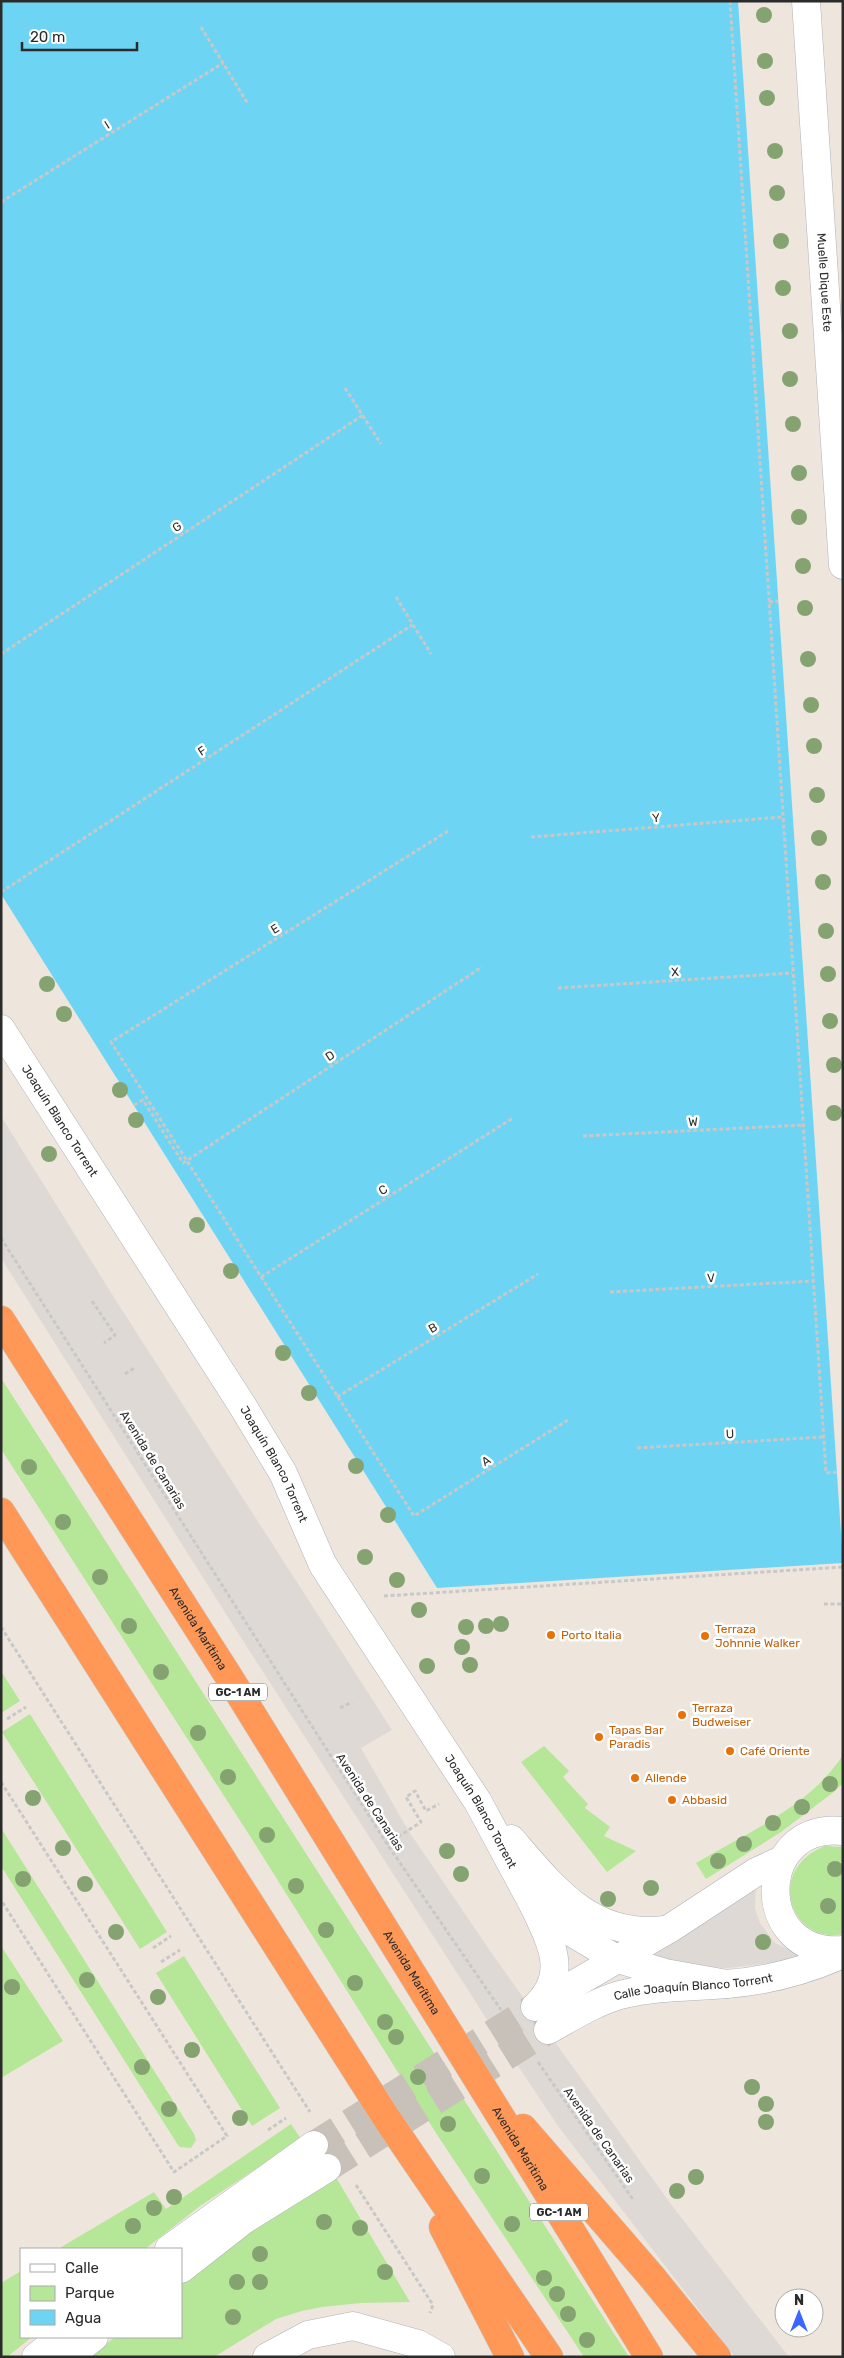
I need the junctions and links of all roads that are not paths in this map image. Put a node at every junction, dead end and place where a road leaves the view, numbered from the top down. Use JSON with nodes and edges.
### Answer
{"nodes":[{"id":1,"x":806,"y":1,"type":"edge"},
{"id":2,"x":843,"y":565,"type":"edge"},
{"id":3,"x":1,"y":1029,"type":"edge"},
{"id":4,"x":1,"y":1320,"type":"edge"},
{"id":5,"x":1,"y":1512,"type":"edge"},
{"id":6,"x":473,"y":1795,"type":"junction"},
{"id":7,"x":839,"y":1825,"type":"edge"},
{"id":8,"x":782,"y":1860,"type":"junction"},
{"id":9,"x":534,"y":1906,"type":"junction"},
{"id":10,"x":669,"y":1929,"type":"junction"},
{"id":11,"x":843,"y":1952,"type":"edge"},
{"id":12,"x":615,"y":1958,"type":"junction"},
{"id":13,"x":727,"y":1984,"type":"junction"},
{"id":14,"x":541,"y":2018,"type":"junction"},
{"id":15,"x":469,"y":2067,"type":"junction"},
{"id":16,"x":387,"y":2119,"type":"junction"},
{"id":17,"x":171,"y":2248,"type":"edge"},
{"id":18,"x":182,"y":2268,"type":"edge"},
{"id":19,"x":60,"y":2338,"type":"edge"},
{"id":20,"x":93,"y":2338,"type":"edge"},
{"id":21,"x":36,"y":2357,"type":"edge"},
{"id":22,"x":68,"y":2357,"type":"edge"},
{"id":23,"x":267,"y":2357,"type":"edge"},
{"id":24,"x":441,"y":2357,"type":"edge"},
{"id":25,"x":510,"y":2357,"type":"edge"},
{"id":26,"x":550,"y":2357,"type":"edge"},
{"id":27,"x":649,"y":2357,"type":"edge"},
{"id":28,"x":717,"y":2357,"type":"edge"}],
"edges":[{"from":1,"to":2,"type":"street","name":"Muelle Dique Este"},
{"from":3,"to":6,"type":"street","name":"Joaquín Blanco Torrent"},
{"from":4,"to":15,"type":"highway","name":"Avenida Marítima","number":"GC-1 AM"},
{"from":5,"to":16,"type":"highway"},
{"from":6,"to":9,"type":"street","name":"Joaquín Blanco Torrent"},
{"from":6,"to":10,"type":"street"},
{"from":7,"to":8,"type":"street","name":"Calle Joaquín Blanco Torrent"},
{"from":8,"to":10,"type":"street","name":"Calle Joaquín Blanco Torrent"},
{"from":8,"to":11,"type":"street","name":"Calle Joaquín Blanco Torrent"},
{"from":9,"to":12,"type":"street","name":"Joaquín Blanco Torrent"},
{"from":9,"to":14,"type":"street","name":"Joaquín Blanco Torrent"},
{"from":10,"to":12,"type":"street","name":"Calle Joaquín Blanco Torrent"},
{"from":11,"to":13,"type":"street","name":"Calle Joaquín Blanco Torrent"},
{"from":12,"to":13,"type":"street","name":"Joaquín Blanco Torrent"},
{"from":12,"to":14,"type":"street","name":"Calle Joaquín Blanco Torrent"},
{"from":13,"to":14,"type":"street","name":"Calle Joaquín Blanco Torrent"},
{"from":15,"to":27,"type":"highway","name":"Avenida Maritima","number":"GC-1 AM"},
{"from":15,"to":28,"type":"highway"},
{"from":16,"to":25,"type":"highway"},
{"from":16,"to":26,"type":"highway"},
{"from":17,"to":18,"type":"street"},
{"from":19,"to":21,"type":"street"},
{"from":20,"to":22,"type":"street"},
{"from":23,"to":24,"type":"street"}]}
